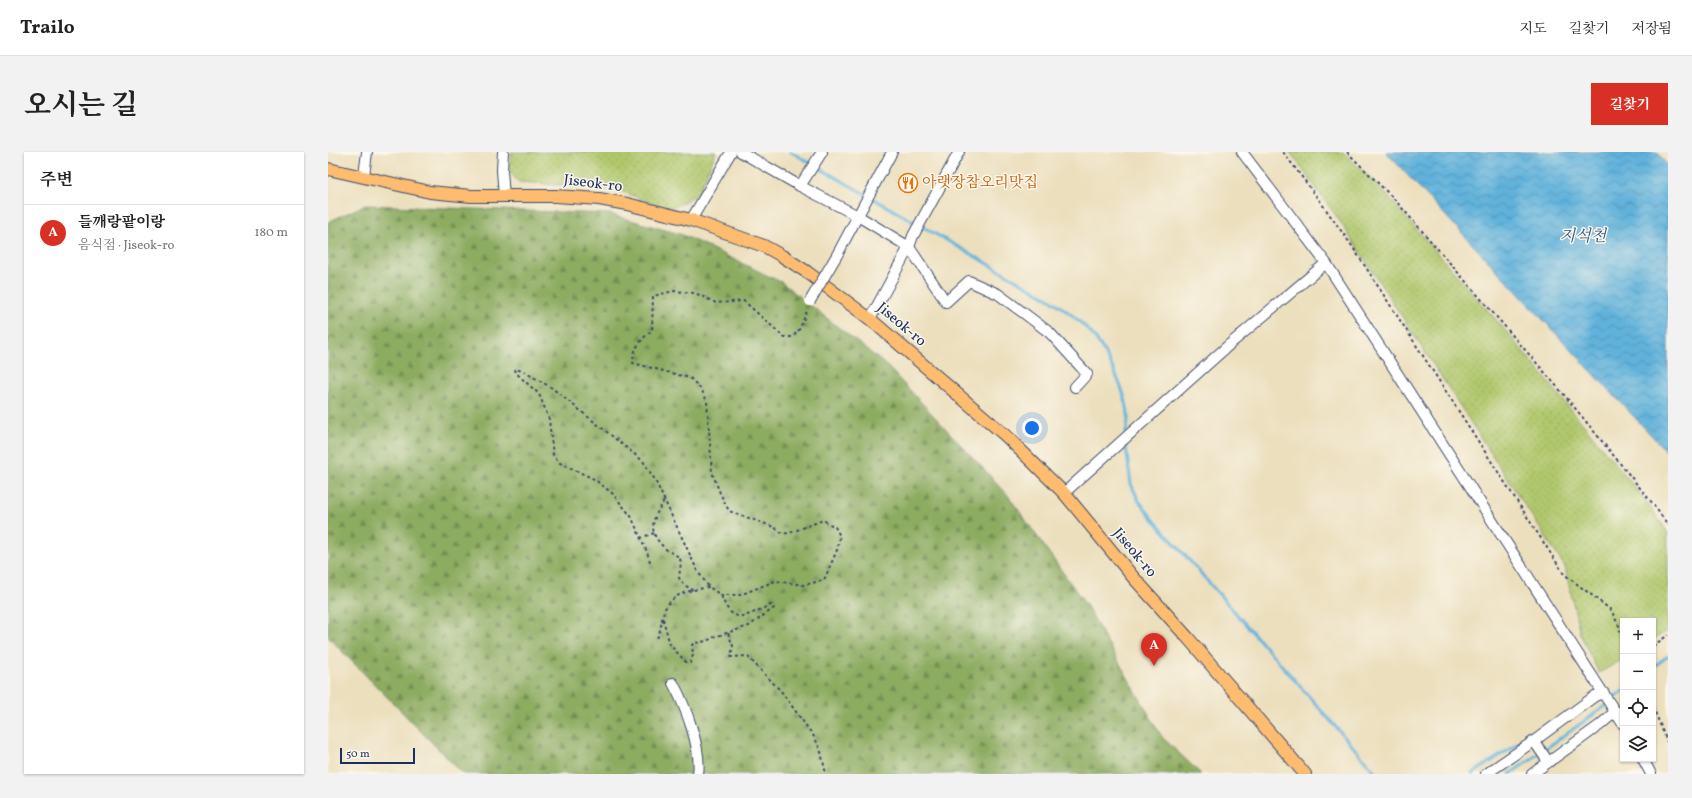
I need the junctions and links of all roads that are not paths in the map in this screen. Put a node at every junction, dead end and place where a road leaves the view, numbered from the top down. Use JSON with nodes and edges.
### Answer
{"nodes":[{"id":1,"x":367,"y":152,"type":"edge"},
{"id":2,"x":503,"y":152,"type":"edge"},
{"id":3,"x":730,"y":152,"type":"edge"},
{"id":4,"x":740,"y":152,"type":"edge"},
{"id":5,"x":822,"y":152,"type":"edge"},
{"id":6,"x":892,"y":152,"type":"edge"},
{"id":7,"x":959,"y":152,"type":"edge"},
{"id":8,"x":1242,"y":152,"type":"edge"},
{"id":9,"x":328,"y":169,"type":"edge"},
{"id":10,"x":364,"y":176,"type":"junction"},
{"id":11,"x":800,"y":186,"type":"junction"},
{"id":12,"x":504,"y":197,"type":"junction"},
{"id":13,"x":860,"y":212,"type":"junction"},
{"id":14,"x":691,"y":220,"type":"junction"},
{"id":15,"x":909,"y":247,"type":"junction"},
{"id":16,"x":1326,"y":263,"type":"junction"},
{"id":17,"x":810,"y":301,"type":"dead end"},
{"id":18,"x":870,"y":319,"type":"junction"},
{"id":19,"x":1075,"y":387,"type":"dead end"},
{"id":20,"x":1064,"y":493,"type":"junction"},
{"id":21,"x":673,"y":683,"type":"dead end"},
{"id":22,"x":1604,"y":693,"type":"junction"},
{"id":23,"x":1616,"y":711,"type":"junction"},
{"id":24,"x":1620,"y":718,"type":"edge"},
{"id":25,"x":1535,"y":742,"type":"junction"},
{"id":26,"x":1549,"y":760,"type":"junction"},
{"id":27,"x":1645,"y":762,"type":"edge"},
{"id":28,"x":698,"y":774,"type":"edge"},
{"id":29,"x":1305,"y":774,"type":"edge"},
{"id":30,"x":1486,"y":774,"type":"edge"},
{"id":31,"x":1532,"y":774,"type":"edge"},
{"id":32,"x":1651,"y":774,"type":"edge"}],
"edges":[{"from":1,"to":10,"type":"street"},
{"from":2,"to":12,"type":"street"},
{"from":3,"to":14,"type":"street"},
{"from":4,"to":11,"type":"street"},
{"from":5,"to":11,"type":"street"},
{"from":6,"to":13,"type":"street"},
{"from":7,"to":15,"type":"street"},
{"from":8,"to":16,"type":"street"},
{"from":9,"to":10,"type":"main road","name":"Jiseok-ro"},
{"from":10,"to":12,"type":"main road","name":"Jiseok-ro"},
{"from":11,"to":13,"type":"street"},
{"from":12,"to":14,"type":"main road","name":"Jiseok-ro"},
{"from":13,"to":15,"type":"street"},
{"from":13,"to":17,"type":"street","bridge":true},
{"from":14,"to":18,"type":"main road","name":"Jiseok-ro"},
{"from":15,"to":18,"type":"street"},
{"from":15,"to":19,"type":"street"},
{"from":16,"to":20,"type":"street"},
{"from":16,"to":22,"type":"street"},
{"from":18,"to":20,"type":"main road","name":"Jiseok-ro"},
{"from":20,"to":29,"type":"main road","name":"Jiseok-ro"},
{"from":21,"to":28,"type":"street"},
{"from":22,"to":23,"type":"street"},
{"from":22,"to":25,"type":"street"},
{"from":23,"to":24,"type":"street"},
{"from":23,"to":26,"type":"street"},
{"from":25,"to":26,"type":"street"},
{"from":25,"to":30,"type":"street"},
{"from":26,"to":31,"type":"street"},
{"from":27,"to":32,"type":"street"}]}
